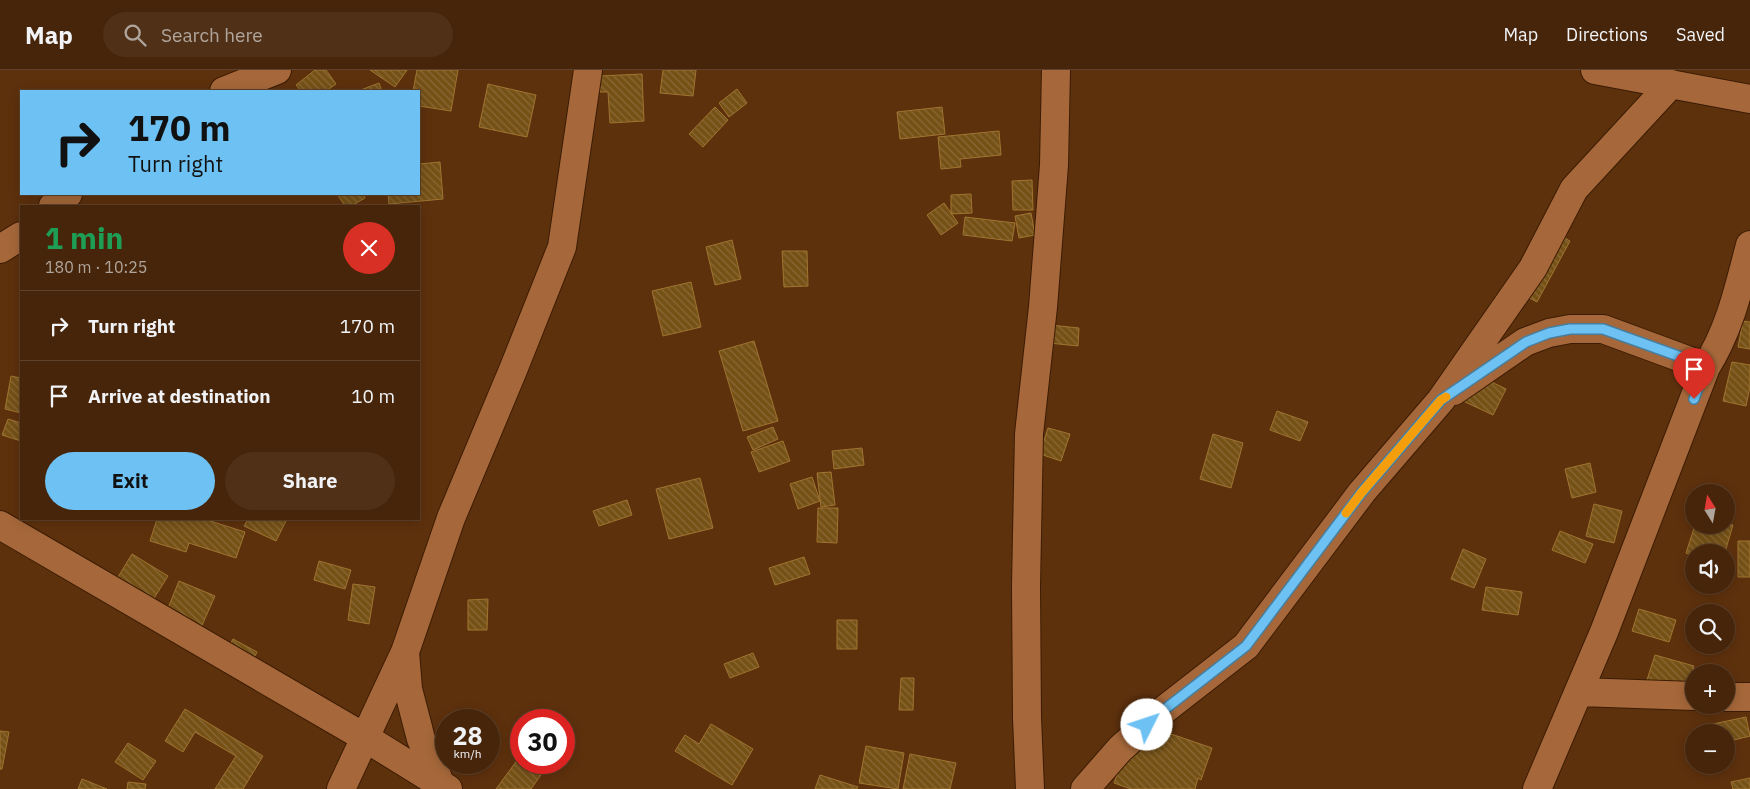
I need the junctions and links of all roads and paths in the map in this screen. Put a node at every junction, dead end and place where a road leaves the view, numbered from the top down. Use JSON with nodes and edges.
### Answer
{"nodes":[{"id":1,"x":276,"y":70,"type":"edge"},
{"id":2,"x":588,"y":70,"type":"edge"},
{"id":3,"x":1056,"y":70,"type":"edge"},
{"id":4,"x":1595,"y":70,"type":"edge"},
{"id":5,"x":1671,"y":84,"type":"junction"},
{"id":6,"x":226,"y":90,"type":"edge"},
{"id":7,"x":1750,"y":99,"type":"edge"},
{"id":8,"x":67,"y":195,"type":"edge"},
{"id":9,"x":54,"y":205,"type":"edge"},
{"id":10,"x":20,"y":237,"type":"edge"},
{"id":11,"x":1750,"y":245,"type":"edge"},
{"id":12,"x":0,"y":249,"type":"edge"},
{"id":13,"x":1706,"y":366,"type":"junction"},
{"id":14,"x":1441,"y":400,"type":"junction"},
{"id":15,"x":6,"y":532,"type":"edge"},
{"id":16,"x":404,"y":652,"type":"junction"},
{"id":17,"x":1578,"y":692,"type":"junction"},
{"id":18,"x":1685,"y":696,"type":"edge"},
{"id":19,"x":1735,"y":697,"type":"edge"},
{"id":20,"x":1750,"y":697,"type":"edge"},
{"id":21,"x":364,"y":737,"type":"junction"},
{"id":22,"x":445,"y":787,"type":"edge"},
{"id":23,"x":341,"y":789,"type":"edge"},
{"id":24,"x":1030,"y":789,"type":"edge"},
{"id":25,"x":1085,"y":789,"type":"edge"},
{"id":26,"x":1537,"y":789,"type":"edge"}],
"edges":[{"from":1,"to":6,"type":"street"},
{"from":2,"to":16,"type":"street"},
{"from":3,"to":24,"type":"street"},
{"from":4,"to":5,"type":"street"},
{"from":5,"to":7,"type":"street"},
{"from":5,"to":14,"type":"street"},
{"from":8,"to":9,"type":"street"},
{"from":10,"to":12,"type":"street"},
{"from":11,"to":13,"type":"street"},
{"from":13,"to":14,"type":"street"},
{"from":13,"to":17,"type":"street"},
{"from":14,"to":25,"type":"street"},
{"from":15,"to":21,"type":"street"},
{"from":16,"to":21,"type":"street"},
{"from":16,"to":22,"type":"street"},
{"from":17,"to":18,"type":"street"},
{"from":17,"to":26,"type":"street"},
{"from":19,"to":20,"type":"street"},
{"from":21,"to":22,"type":"street"},
{"from":21,"to":23,"type":"street"}]}
